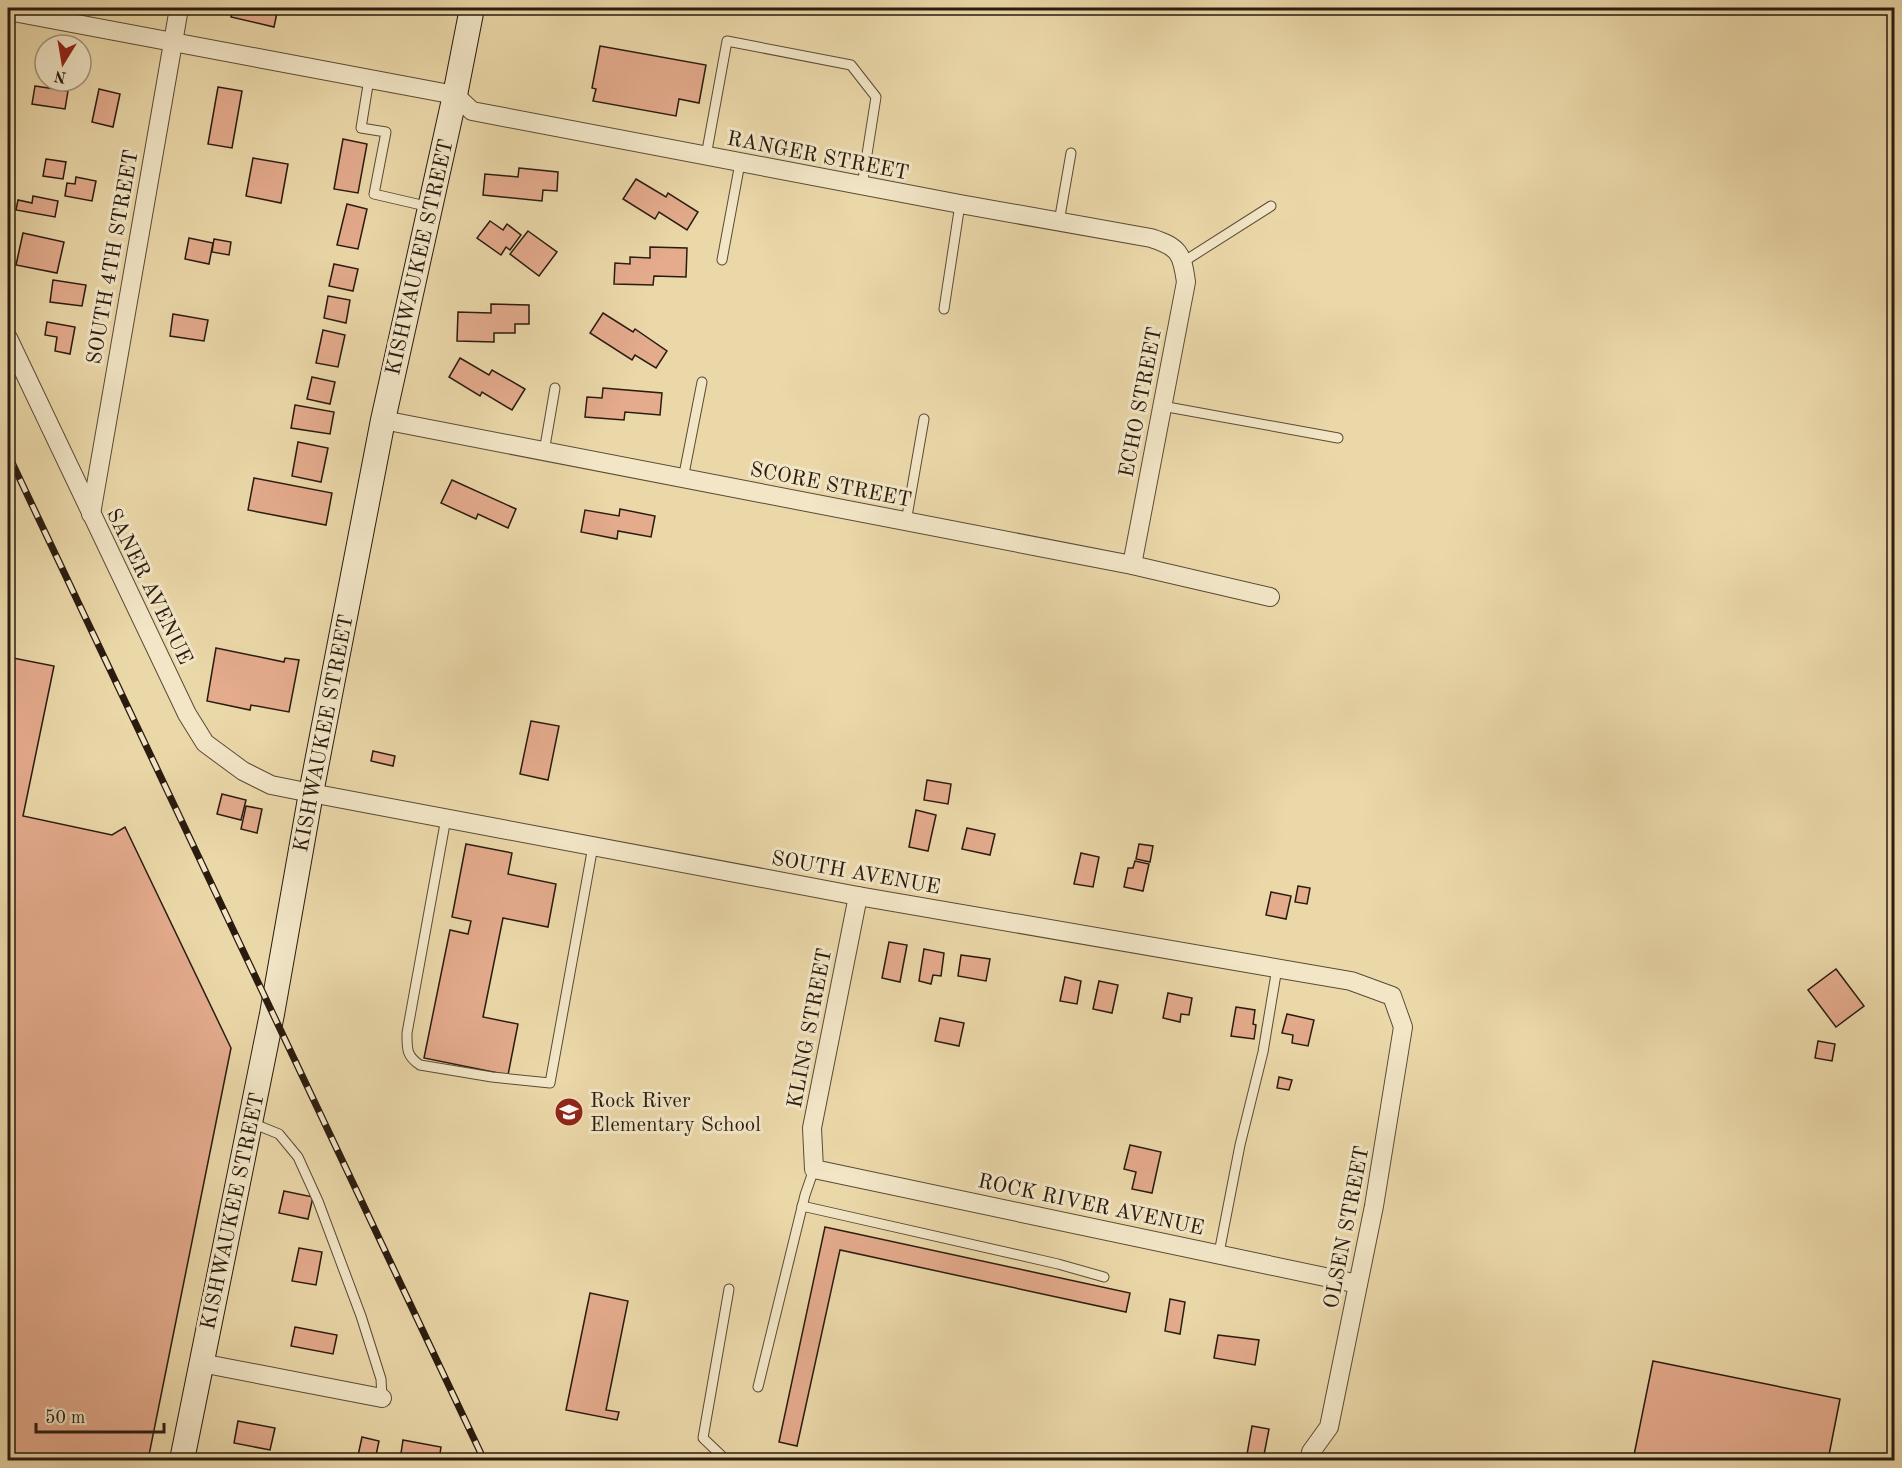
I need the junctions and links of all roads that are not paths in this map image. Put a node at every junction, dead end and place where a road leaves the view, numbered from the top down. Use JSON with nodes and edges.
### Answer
{"nodes":[{"id":1,"x":179,"y":8,"type":"edge"},
{"id":2,"x":472,"y":8,"type":"edge"},
{"id":3,"x":8,"y":11,"type":"edge"},
{"id":4,"x":173,"y":41,"type":"junction"},
{"id":5,"x":369,"y":79,"type":"junction"},
{"id":6,"x":455,"y":95,"type":"junction"},
{"id":7,"x":1071,"y":153,"type":"dead end"},
{"id":8,"x":706,"y":156,"type":"junction"},
{"id":9,"x":741,"y":163,"type":"junction"},
{"id":10,"x":862,"y":186,"type":"junction"},
{"id":11,"x":960,"y":204,"type":"junction"},
{"id":12,"x":1270,"y":206,"type":"dead end"},
{"id":13,"x":430,"y":207,"type":"junction"},
{"id":14,"x":1059,"y":222,"type":"junction"},
{"id":15,"x":1180,"y":256,"type":"junction"},
{"id":16,"x":722,"y":260,"type":"dead end"},
{"id":17,"x":944,"y":309,"type":"dead end"},
{"id":18,"x":8,"y":338,"type":"edge"},
{"id":19,"x":702,"y":382,"type":"dead end"},
{"id":20,"x":555,"y":388,"type":"dead end"},
{"id":21,"x":1162,"y":406,"type":"junction"},
{"id":22,"x":924,"y":419,"type":"dead end"},
{"id":23,"x":382,"y":420,"type":"junction"},
{"id":24,"x":1338,"y":438,"type":"dead end"},
{"id":25,"x":544,"y":452,"type":"junction"},
{"id":26,"x":683,"y":479,"type":"junction"},
{"id":27,"x":91,"y":514,"type":"junction"},
{"id":28,"x":906,"y":522,"type":"junction"},
{"id":29,"x":1132,"y":565,"type":"junction"},
{"id":30,"x":1270,"y":597,"type":"dead end"},
{"id":31,"x":311,"y":793,"type":"junction"},
{"id":32,"x":446,"y":818,"type":"junction"},
{"id":33,"x":593,"y":846,"type":"junction"},
{"id":34,"x":858,"y":896,"type":"junction"},
{"id":35,"x":1277,"y":968,"type":"junction"},
{"id":36,"x":1392,"y":996,"type":"joint"},
{"id":37,"x":250,"y":1122,"type":"junction"},
{"id":38,"x":814,"y":1169,"type":"junction"},
{"id":39,"x":802,"y":1206,"type":"junction"},
{"id":40,"x":1219,"y":1253,"type":"junction"},
{"id":41,"x":1104,"y":1277,"type":"dead end"},
{"id":42,"x":1358,"y":1284,"type":"junction"},
{"id":43,"x":729,"y":1289,"type":"dead end"},
{"id":44,"x":201,"y":1363,"type":"junction"},
{"id":45,"x":758,"y":1387,"type":"dead end"},
{"id":46,"x":382,"y":1398,"type":"joint"},
{"id":47,"x":182,"y":1461,"type":"edge"},
{"id":48,"x":726,"y":1461,"type":"edge"},
{"id":49,"x":1310,"y":1461,"type":"edge"}],
"edges":[{"from":1,"to":4,"type":"street","name":"SOUTH 4TH STREET"},
{"from":2,"to":6,"type":"street","name":"KISHWAUKEE STREET"},
{"from":3,"to":4,"type":"street"},
{"from":4,"to":5,"type":"street"},
{"from":4,"to":27,"type":"street","name":"SOUTH 4TH STREET"},
{"from":5,"to":6,"type":"street"},
{"from":5,"to":13,"type":"lane"},
{"from":6,"to":8,"type":"street","name":"RANGER STREET"},
{"from":6,"to":13,"type":"street","name":"KISHWAUKEE STREET"},
{"from":7,"to":14,"type":"lane"},
{"from":8,"to":9,"type":"street","name":"RANGER STREET"},
{"from":8,"to":10,"type":"lane"},
{"from":9,"to":10,"type":"street","name":"RANGER STREET"},
{"from":9,"to":16,"type":"lane"},
{"from":10,"to":11,"type":"street","name":"RANGER STREET"},
{"from":11,"to":14,"type":"street","name":"RANGER STREET"},
{"from":11,"to":17,"type":"lane"},
{"from":12,"to":15,"type":"lane"},
{"from":13,"to":23,"type":"street","name":"KISHWAUKEE STREET"},
{"from":14,"to":15,"type":"street","name":"RANGER STREET"},
{"from":15,"to":21,"type":"street","name":"ECHO STREET"},
{"from":18,"to":27,"type":"street","name":"SANER AVENUE"},
{"from":19,"to":26,"type":"lane"},
{"from":20,"to":25,"type":"lane"},
{"from":21,"to":24,"type":"lane"},
{"from":21,"to":29,"type":"street","name":"ECHO STREET"},
{"from":22,"to":28,"type":"lane"},
{"from":23,"to":25,"type":"street","name":"SCORE STREET"},
{"from":23,"to":31,"type":"street","name":"KISHWAUKEE STREET"},
{"from":25,"to":26,"type":"street","name":"SCORE STREET"},
{"from":26,"to":28,"type":"street","name":"SCORE STREET"},
{"from":27,"to":31,"type":"street","name":"SANER AVENUE"},
{"from":28,"to":29,"type":"street","name":"SCORE STREET"},
{"from":29,"to":30,"type":"street","name":"SCORE STREET"},
{"from":31,"to":32,"type":"street","name":"SOUTH AVENUE"},
{"from":31,"to":37,"type":"street","name":"KISHWAUKEE STREET"},
{"from":32,"to":33,"type":"street","name":"SOUTH AVENUE"},
{"from":32,"to":33,"type":"lane"},
{"from":33,"to":34,"type":"street","name":"SOUTH AVENUE"},
{"from":34,"to":35,"type":"street","name":"SOUTH AVENUE"},
{"from":34,"to":38,"type":"street","name":"KLING STREET"},
{"from":35,"to":36,"type":"street","name":"SOUTH AVENUE"},
{"from":35,"to":40,"type":"lane"},
{"from":36,"to":42,"type":"street","name":"OLSEN STREET"},
{"from":37,"to":44,"type":"street","name":"KISHWAUKEE STREET"},
{"from":37,"to":46,"type":"lane"},
{"from":38,"to":39,"type":"lane"},
{"from":38,"to":40,"type":"street","name":"ROCK RIVER AVENUE"},
{"from":39,"to":41,"type":"lane"},
{"from":39,"to":45,"type":"lane"},
{"from":40,"to":42,"type":"street","name":"ROCK RIVER AVENUE"},
{"from":42,"to":49,"type":"street","name":"OLSEN STREET"},
{"from":43,"to":48,"type":"lane"},
{"from":44,"to":46,"type":"street"},
{"from":44,"to":47,"type":"street","name":"KISHWAUKEE STREET"}]}
